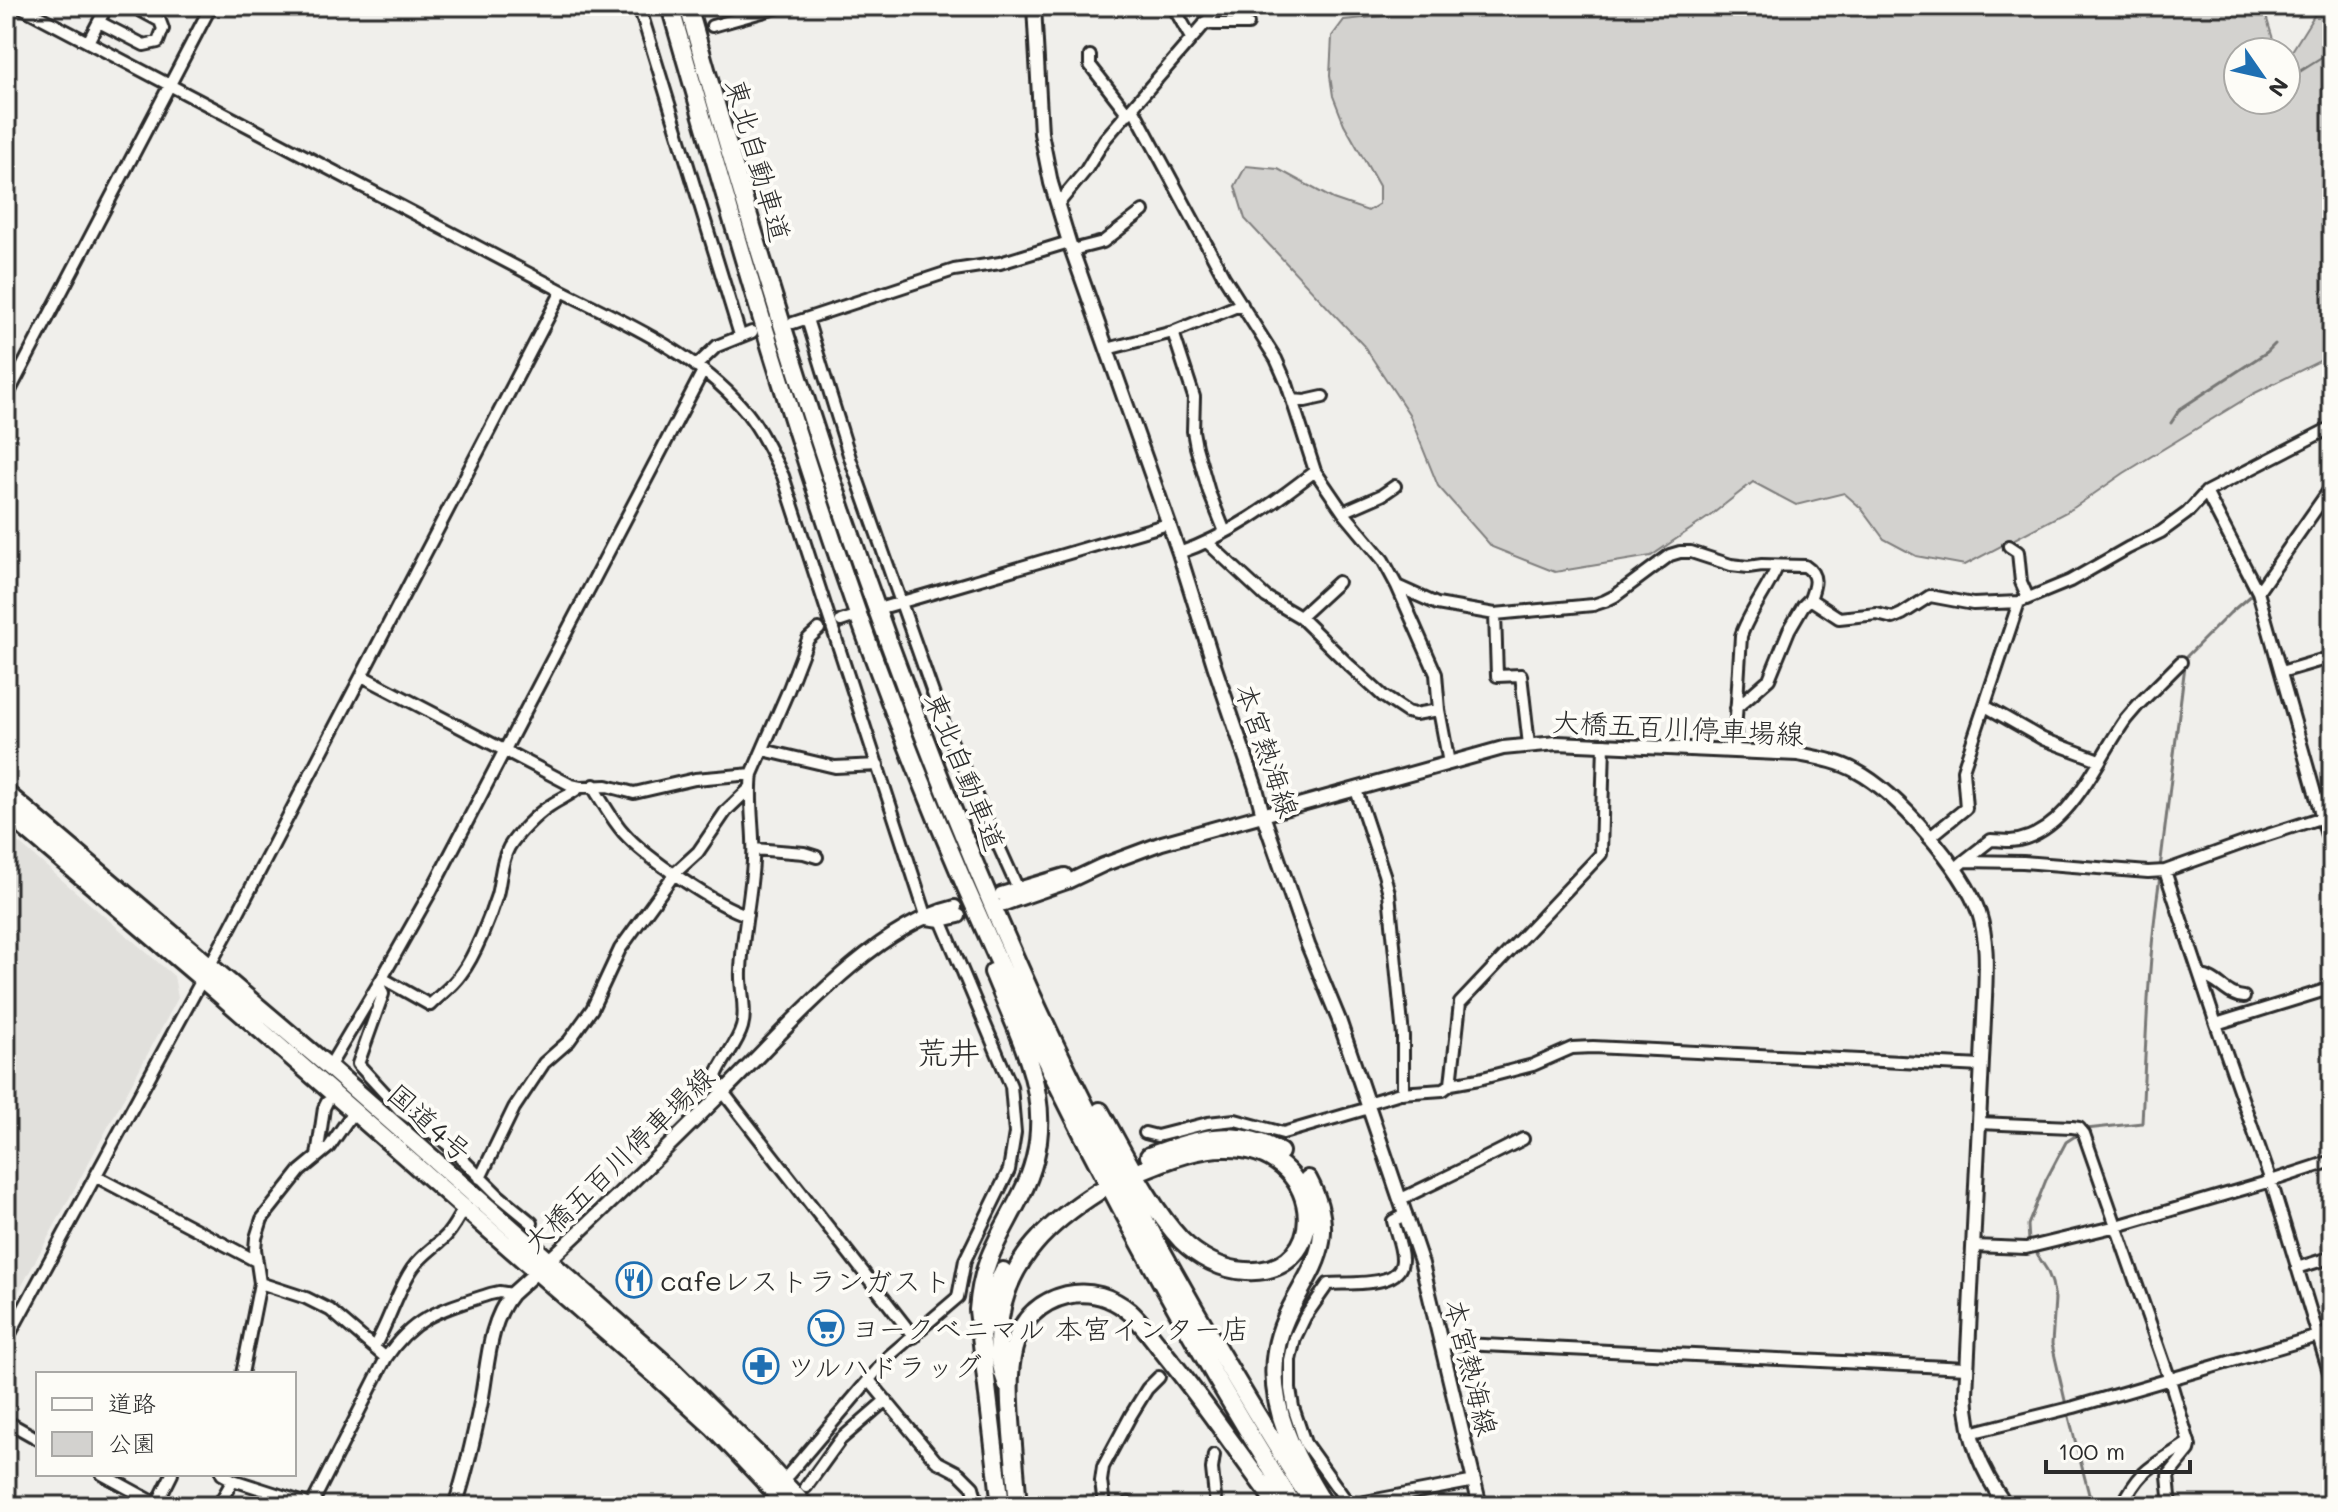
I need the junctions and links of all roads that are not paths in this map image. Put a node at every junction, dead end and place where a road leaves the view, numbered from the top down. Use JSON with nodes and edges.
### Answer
{"nodes":[{"id":1,"x":19,"y":6,"type":"edge"},
{"id":2,"x":107,"y":6,"type":"edge"},
{"id":3,"x":132,"y":6,"type":"edge"},
{"id":4,"x":211,"y":6,"type":"edge"},
{"id":5,"x":639,"y":6,"type":"edge"},
{"id":6,"x":670,"y":6,"type":"edge"},
{"id":7,"x":688,"y":6,"type":"edge"},
{"id":8,"x":783,"y":6,"type":"edge"},
{"id":9,"x":1034,"y":6,"type":"edge"},
{"id":10,"x":1173,"y":6,"type":"edge"},
{"id":11,"x":1220,"y":6,"type":"edge"},
{"id":12,"x":99,"y":22,"type":"junction"},
{"id":13,"x":1205,"y":22,"type":"junction"},
{"id":14,"x":1248,"y":24,"type":"dead end"},
{"id":15,"x":712,"y":26,"type":"dead end"},
{"id":16,"x":1191,"y":38,"type":"junction"},
{"id":17,"x":88,"y":42,"type":"junction"},
{"id":18,"x":1090,"y":56,"type":"dead end"},
{"id":19,"x":170,"y":85,"type":"junction"},
{"id":20,"x":1130,"y":111,"type":"junction"},
{"id":21,"x":1058,"y":204,"type":"junction"},
{"id":22,"x":1143,"y":211,"type":"dead end"},
{"id":23,"x":1070,"y":246,"type":"junction"},
{"id":24,"x":562,"y":291,"type":"junction"},
{"id":25,"x":1242,"y":304,"type":"junction"},
{"id":26,"x":807,"y":319,"type":"junction"},
{"id":27,"x":793,"y":323,"type":"dead end"},
{"id":28,"x":1173,"y":332,"type":"junction"},
{"id":29,"x":1107,"y":349,"type":"junction"},
{"id":30,"x":700,"y":368,"type":"junction"},
{"id":31,"x":1323,"y":397,"type":"dead end"},
{"id":32,"x":6,"y":398,"type":"edge"},
{"id":33,"x":1292,"y":400,"type":"junction"},
{"id":34,"x":2332,"y":427,"type":"edge"},
{"id":35,"x":1315,"y":471,"type":"junction"},
{"id":36,"x":1395,"y":486,"type":"dead end"},
{"id":37,"x":2332,"y":486,"type":"edge"},
{"id":38,"x":2206,"y":492,"type":"junction"},
{"id":39,"x":1343,"y":512,"type":"junction"},
{"id":40,"x":1168,"y":524,"type":"junction"},
{"id":41,"x":1225,"y":532,"type":"junction"},
{"id":42,"x":1208,"y":543,"type":"junction"},
{"id":43,"x":2009,"y":546,"type":"dead end"},
{"id":44,"x":1179,"y":553,"type":"junction"},
{"id":45,"x":1777,"y":567,"type":"junction"},
{"id":46,"x":1338,"y":582,"type":"dead end"},
{"id":47,"x":1397,"y":586,"type":"junction"},
{"id":48,"x":2258,"y":592,"type":"junction"},
{"id":49,"x":1810,"y":599,"type":"junction"},
{"id":50,"x":2023,"y":600,"type":"junction"},
{"id":51,"x":902,"y":602,"type":"junction"},
{"id":52,"x":885,"y":607,"type":"dead end"},
{"id":53,"x":1495,"y":614,"type":"junction"},
{"id":54,"x":1300,"y":617,"type":"junction"},
{"id":55,"x":819,"y":629,"type":"dead end"},
{"id":56,"x":2332,"y":657,"type":"edge"},
{"id":57,"x":2181,"y":662,"type":"dead end"},
{"id":58,"x":2281,"y":672,"type":"junction"},
{"id":59,"x":362,"y":676,"type":"junction"},
{"id":60,"x":1985,"y":706,"type":"junction"},
{"id":61,"x":1736,"y":708,"type":"junction"},
{"id":62,"x":1439,"y":710,"type":"junction"},
{"id":63,"x":1604,"y":744,"type":"junction"},
{"id":64,"x":1529,"y":745,"type":"junction"},
{"id":65,"x":504,"y":750,"type":"junction"},
{"id":66,"x":763,"y":750,"type":"junction"},
{"id":67,"x":1734,"y":750,"type":"junction"},
{"id":68,"x":2099,"y":760,"type":"junction"},
{"id":69,"x":1449,"y":763,"type":"junction"},
{"id":70,"x":878,"y":765,"type":"junction"},
{"id":71,"x":752,"y":774,"type":"junction"},
{"id":72,"x":594,"y":785,"type":"junction"},
{"id":73,"x":580,"y":787,"type":"junction"},
{"id":74,"x":750,"y":788,"type":"junction"},
{"id":75,"x":1356,"y":790,"type":"junction"},
{"id":76,"x":6,"y":793,"type":"edge"},
{"id":77,"x":6,"y":812,"type":"edge"},
{"id":78,"x":1263,"y":815,"type":"junction"},
{"id":79,"x":2326,"y":816,"type":"edge"},
{"id":80,"x":943,"y":831,"type":"junction"},
{"id":81,"x":1929,"y":838,"type":"junction"},
{"id":82,"x":754,"y":849,"type":"junction"},
{"id":83,"x":2332,"y":853,"type":"edge"},
{"id":84,"x":817,"y":857,"type":"dead end"},
{"id":85,"x":1103,"y":865,"type":"junction"},
{"id":86,"x":1960,"y":865,"type":"junction"},
{"id":87,"x":2165,"y":871,"type":"junction"},
{"id":88,"x":675,"y":873,"type":"junction"},
{"id":89,"x":1018,"y":889,"type":"junction"},
{"id":90,"x":747,"y":915,"type":"junction"},
{"id":91,"x":927,"y":918,"type":"junction"},
{"id":92,"x":941,"y":920,"type":"junction"},
{"id":93,"x":205,"y":972,"type":"junction"},
{"id":94,"x":2201,"y":976,"type":"junction"},
{"id":95,"x":380,"y":981,"type":"junction"},
{"id":96,"x":2332,"y":988,"type":"edge"},
{"id":97,"x":1031,"y":992,"type":"junction"},
{"id":98,"x":2244,"y":997,"type":"dead end"},
{"id":99,"x":2216,"y":1024,"type":"junction"},
{"id":100,"x":1982,"y":1066,"type":"junction"},
{"id":101,"x":329,"y":1067,"type":"junction"},
{"id":102,"x":1451,"y":1084,"type":"junction"},
{"id":103,"x":723,"y":1092,"type":"junction"},
{"id":104,"x":1403,"y":1093,"type":"junction"},
{"id":105,"x":327,"y":1102,"type":"dead end"},
{"id":106,"x":1368,"y":1106,"type":"junction"},
{"id":107,"x":354,"y":1111,"type":"junction"},
{"id":108,"x":1979,"y":1123,"type":"junction"},
{"id":109,"x":1145,"y":1133,"type":"dead end"},
{"id":110,"x":1523,"y":1139,"type":"dead end"},
{"id":111,"x":317,"y":1156,"type":"junction"},
{"id":112,"x":2332,"y":1161,"type":"edge"},
{"id":113,"x":95,"y":1176,"type":"junction"},
{"id":114,"x":480,"y":1178,"type":"junction"},
{"id":115,"x":2271,"y":1181,"type":"junction"},
{"id":116,"x":1401,"y":1199,"type":"junction"},
{"id":117,"x":464,"y":1208,"type":"junction"},
{"id":118,"x":1406,"y":1214,"type":"junction"},
{"id":119,"x":532,"y":1223,"type":"dead end"},
{"id":120,"x":2117,"y":1226,"type":"junction"},
{"id":121,"x":1973,"y":1246,"type":"junction"},
{"id":122,"x":2329,"y":1258,"type":"dead end"},
{"id":123,"x":256,"y":1261,"type":"junction"},
{"id":124,"x":542,"y":1266,"type":"junction"},
{"id":125,"x":2297,"y":1268,"type":"junction"},
{"id":126,"x":260,"y":1283,"type":"junction"},
{"id":127,"x":512,"y":1294,"type":"junction"},
{"id":128,"x":2332,"y":1332,"type":"edge"},
{"id":129,"x":2318,"y":1336,"type":"junction"},
{"id":130,"x":914,"y":1337,"type":"junction"},
{"id":131,"x":982,"y":1338,"type":"junction"},
{"id":132,"x":6,"y":1341,"type":"edge"},
{"id":133,"x":1442,"y":1343,"type":"junction"},
{"id":134,"x":374,"y":1347,"type":"junction"},
{"id":135,"x":386,"y":1358,"type":"junction"},
{"id":136,"x":1967,"y":1368,"type":"junction"},
{"id":137,"x":242,"y":1372,"type":"edge"},
{"id":138,"x":1159,"y":1377,"type":"dead end"},
{"id":139,"x":869,"y":1380,"type":"junction"},
{"id":140,"x":2170,"y":1380,"type":"junction"},
{"id":141,"x":2332,"y":1382,"type":"edge"},
{"id":142,"x":1009,"y":1390,"type":"junction"},
{"id":143,"x":886,"y":1400,"type":"junction"},
{"id":144,"x":6,"y":1421,"type":"edge"},
{"id":145,"x":1970,"y":1433,"type":"junction"},
{"id":146,"x":36,"y":1438,"type":"edge"},
{"id":147,"x":2189,"y":1442,"type":"junction"},
{"id":148,"x":1214,"y":1455,"type":"dead end"},
{"id":149,"x":106,"y":1476,"type":"edge"},
{"id":150,"x":171,"y":1476,"type":"edge"},
{"id":151,"x":226,"y":1476,"type":"edge"},
{"id":152,"x":233,"y":1480,"type":"junction"},
{"id":153,"x":783,"y":1481,"type":"junction"},
{"id":154,"x":1475,"y":1481,"type":"junction"},
{"id":155,"x":806,"y":1487,"type":"dead end"},
{"id":156,"x":783,"y":1504,"type":"edge"},
{"id":157,"x":157,"y":1505,"type":"edge"},
{"id":158,"x":311,"y":1505,"type":"edge"},
{"id":159,"x":218,"y":1506,"type":"edge"},
{"id":160,"x":455,"y":1506,"type":"edge"},
{"id":161,"x":805,"y":1506,"type":"edge"},
{"id":162,"x":978,"y":1506,"type":"edge"},
{"id":163,"x":1001,"y":1506,"type":"edge"},
{"id":164,"x":1018,"y":1506,"type":"edge"},
{"id":165,"x":1104,"y":1506,"type":"edge"},
{"id":166,"x":1216,"y":1506,"type":"edge"},
{"id":167,"x":1278,"y":1506,"type":"edge"},
{"id":168,"x":1294,"y":1506,"type":"edge"},
{"id":169,"x":1314,"y":1506,"type":"edge"},
{"id":170,"x":1325,"y":1506,"type":"edge"},
{"id":171,"x":1350,"y":1506,"type":"edge"},
{"id":172,"x":1359,"y":1506,"type":"edge"},
{"id":173,"x":1480,"y":1506,"type":"edge"},
{"id":174,"x":2006,"y":1506,"type":"edge"},
{"id":175,"x":2122,"y":1506,"type":"edge"},
{"id":176,"x":2171,"y":1506,"type":"edge"}],
"edges":[{"from":1,"to":17,"type":"street"},
{"from":2,"to":12,"type":"street"},
{"from":3,"to":12,"type":"street"},
{"from":4,"to":19,"type":"street"},
{"from":5,"to":30,"type":"street"},
{"from":6,"to":80,"type":"highway","name":"東北自動車道"},
{"from":7,"to":97,"type":"highway","name":"東北自動車道"},
{"from":8,"to":15,"type":"street"},
{"from":9,"to":21,"type":"main road","name":"本宮熱海線"},
{"from":10,"to":16,"type":"street"},
{"from":11,"to":13,"type":"street"},
{"from":12,"to":17,"type":"street"},
{"from":13,"to":14,"type":"street"},
{"from":13,"to":16,"type":"street"},
{"from":16,"to":20,"type":"street"},
{"from":17,"to":19,"type":"street"},
{"from":18,"to":20,"type":"street"},
{"from":19,"to":24,"type":"street"},
{"from":19,"to":32,"type":"street"},
{"from":20,"to":21,"type":"street"},
{"from":20,"to":25,"type":"street"},
{"from":21,"to":23,"type":"main road","name":"本宮熱海線"},
{"from":22,"to":23,"type":"street"},
{"from":23,"to":26,"type":"street"},
{"from":23,"to":29,"type":"main road","name":"本宮熱海線"},
{"from":24,"to":30,"type":"street"},
{"from":24,"to":59,"type":"street"},
{"from":25,"to":28,"type":"street"},
{"from":25,"to":33,"type":"street"},
{"from":26,"to":27,"type":"street"},
{"from":26,"to":51,"type":"street"},
{"from":28,"to":29,"type":"street"},
{"from":28,"to":41,"type":"street"},
{"from":29,"to":40,"type":"main road","name":"本宮熱海線"},
{"from":30,"to":65,"type":"street"},
{"from":30,"to":70,"type":"street"},
{"from":31,"to":33,"type":"street"},
{"from":33,"to":35,"type":"street"},
{"from":34,"to":38,"type":"street"},
{"from":35,"to":39,"type":"street"},
{"from":35,"to":41,"type":"street"},
{"from":36,"to":39,"type":"street"},
{"from":37,"to":48,"type":"street"},
{"from":38,"to":48,"type":"street"},
{"from":38,"to":50,"type":"street"},
{"from":39,"to":47,"type":"street"},
{"from":40,"to":44,"type":"main road","name":"本宮熱海線"},
{"from":40,"to":51,"type":"street"},
{"from":41,"to":42,"type":"street"},
{"from":42,"to":44,"type":"street"},
{"from":42,"to":54,"type":"street"},
{"from":43,"to":50,"type":"street"},
{"from":44,"to":78,"type":"main road","name":"本宮熱海線"},
{"from":45,"to":49,"type":"street"},
{"from":45,"to":53,"type":"street"},
{"from":45,"to":61,"type":"street"},
{"from":46,"to":54,"type":"street"},
{"from":47,"to":53,"type":"street"},
{"from":47,"to":62,"type":"street"},
{"from":48,"to":58,"type":"street"},
{"from":49,"to":50,"type":"street"},
{"from":49,"to":61,"type":"street"},
{"from":50,"to":60,"type":"street"},
{"from":51,"to":52,"type":"street"},
{"from":51,"to":89,"type":"street"},
{"from":53,"to":64,"type":"street"},
{"from":54,"to":62,"type":"street"},
{"from":55,"to":66,"type":"street"},
{"from":56,"to":58,"type":"street"},
{"from":57,"to":68,"type":"street"},
{"from":58,"to":79,"type":"street"},
{"from":59,"to":65,"type":"street"},
{"from":59,"to":93,"type":"street"},
{"from":60,"to":68,"type":"street"},
{"from":60,"to":81,"type":"street"},
{"from":61,"to":67,"type":"street"},
{"from":62,"to":69,"type":"street"},
{"from":63,"to":64,"type":"main road","name":"大橋五百川停車場線"},
{"from":63,"to":67,"type":"main road","name":"大橋五百川停車場線"},
{"from":63,"to":102,"type":"street"},
{"from":64,"to":69,"type":"main road","name":"大橋五百川停車場線"},
{"from":65,"to":73,"type":"street"},
{"from":65,"to":95,"type":"street"},
{"from":66,"to":70,"type":"street"},
{"from":66,"to":71,"type":"street"},
{"from":67,"to":81,"type":"main road","name":"大橋五百川停車場線"},
{"from":68,"to":86,"type":"street"},
{"from":69,"to":75,"type":"main road","name":"大橋五百川停車場線"},
{"from":70,"to":91,"type":"street"},
{"from":71,"to":72,"type":"street"},
{"from":71,"to":74,"type":"street"},
{"from":72,"to":73,"type":"street"},
{"from":72,"to":88,"type":"street"},
{"from":73,"to":95,"type":"street"},
{"from":74,"to":82,"type":"street"},
{"from":74,"to":88,"type":"street"},
{"from":75,"to":78,"type":"main road","name":"大橋五百川停車場線"},
{"from":75,"to":104,"type":"street"},
{"from":76,"to":93,"type":"highway","name":"国道4号"},
{"from":77,"to":93,"type":"highway","name":"国道4号"},
{"from":78,"to":85,"type":"main road","name":"大橋五百川停車場線"},
{"from":78,"to":106,"type":"main road","name":"本宮熱海線"},
{"from":79,"to":83,"type":"street"},
{"from":79,"to":87,"type":"street"},
{"from":80,"to":131,"type":"highway"},
{"from":80,"to":168,"type":"highway","name":"東北自動車道"},
{"from":81,"to":86,"type":"main road","name":"大橋五百川停車場線"},
{"from":82,"to":84,"type":"street"},
{"from":82,"to":90,"type":"street"},
{"from":85,"to":89,"type":"main road","name":"大橋五百川停車場線"},
{"from":85,"to":89,"type":"main road","name":"大橋五百川停車場線"},
{"from":86,"to":87,"type":"street"},
{"from":86,"to":100,"type":"main road","name":"大橋五百川停車場線"},
{"from":87,"to":94,"type":"street"},
{"from":88,"to":90,"type":"street"},
{"from":88,"to":114,"type":"street"},
{"from":90,"to":103,"type":"street"},
{"from":91,"to":92,"type":"main road","name":"大橋五百川停車場線"},
{"from":91,"to":92,"type":"main road","name":"大橋五百川停車場線"},
{"from":91,"to":103,"type":"main road","name":"大橋五百川停車場線"},
{"from":92,"to":130,"type":"street"},
{"from":93,"to":101,"type":"highway","name":"国道4号"},
{"from":93,"to":107,"type":"highway","name":"国道4号"},
{"from":93,"to":113,"type":"street"},
{"from":94,"to":98,"type":"street"},
{"from":94,"to":99,"type":"street"},
{"from":95,"to":101,"type":"street"},
{"from":95,"to":114,"type":"street"},
{"from":96,"to":99,"type":"street"},
{"from":97,"to":169,"type":"highway","name":"東北自動車道"},
{"from":97,"to":170,"type":"highway"},
{"from":99,"to":115,"type":"street"},
{"from":100,"to":102,"type":"street"},
{"from":100,"to":108,"type":"main road","name":"大橋五百川停車場線"},
{"from":101,"to":124,"type":"highway","name":"国道4号"},
{"from":102,"to":104,"type":"street"},
{"from":103,"to":124,"type":"main road","name":"大橋五百川停車場線"},
{"from":103,"to":130,"type":"street"},
{"from":104,"to":106,"type":"street"},
{"from":105,"to":111,"type":"street"},
{"from":106,"to":109,"type":"street"},
{"from":106,"to":116,"type":"main road","name":"本宮熱海線"},
{"from":107,"to":111,"type":"street"},
{"from":107,"to":117,"type":"highway","name":"国道4号"},
{"from":108,"to":120,"type":"street"},
{"from":108,"to":121,"type":"main road","name":"大橋五百川停車場線"},
{"from":110,"to":116,"type":"street"},
{"from":111,"to":123,"type":"street"},
{"from":112,"to":115,"type":"street"},
{"from":113,"to":123,"type":"street"},
{"from":113,"to":132,"type":"street"},
{"from":114,"to":119,"type":"street"},
{"from":115,"to":120,"type":"street"},
{"from":115,"to":125,"type":"street"},
{"from":116,"to":118,"type":"main road","name":"本宮熱海線"},
{"from":117,"to":124,"type":"highway","name":"国道4号"},
{"from":117,"to":134,"type":"street"},
{"from":118,"to":133,"type":"main road","name":"本宮熱海線"},
{"from":118,"to":171,"type":"street"},
{"from":120,"to":121,"type":"street"},
{"from":120,"to":140,"type":"street"},
{"from":121,"to":136,"type":"main road","name":"大橋五百川停車場線"},
{"from":122,"to":125,"type":"street"},
{"from":123,"to":126,"type":"street"},
{"from":124,"to":127,"type":"main road","name":"大橋五百川停車場線"},
{"from":124,"to":153,"type":"highway","name":"国道4号"},
{"from":124,"to":156,"type":"highway","name":"国道4号"},
{"from":125,"to":129,"type":"street"},
{"from":126,"to":134,"type":"street"},
{"from":126,"to":137,"type":"street"},
{"from":127,"to":135,"type":"street"},
{"from":127,"to":160,"type":"main road","name":"大橋五百川停車場線"},
{"from":128,"to":129,"type":"street"},
{"from":129,"to":140,"type":"street"},
{"from":129,"to":141,"type":"street"},
{"from":130,"to":139,"type":"street"},
{"from":131,"to":142,"type":"highway"},
{"from":131,"to":163,"type":"highway"},
{"from":133,"to":136,"type":"street"},
{"from":133,"to":154,"type":"main road","name":"本宮熱海線"},
{"from":134,"to":135,"type":"street"},
{"from":135,"to":158,"type":"street"},
{"from":136,"to":145,"type":"main road","name":"大橋五百川停車場線"},
{"from":138,"to":165,"type":"street"},
{"from":139,"to":143,"type":"street"},
{"from":139,"to":153,"type":"street"},
{"from":140,"to":145,"type":"street"},
{"from":140,"to":147,"type":"street"},
{"from":142,"to":164,"type":"highway"},
{"from":142,"to":167,"type":"highway"},
{"from":143,"to":155,"type":"street"},
{"from":143,"to":162,"type":"street"},
{"from":144,"to":146,"type":"street"},
{"from":145,"to":174,"type":"main road","name":"大橋五百川停車場線"},
{"from":147,"to":175,"type":"street"},
{"from":147,"to":176,"type":"street"},
{"from":148,"to":166,"type":"street"},
{"from":149,"to":157,"type":"street"},
{"from":150,"to":157,"type":"street"},
{"from":151,"to":152,"type":"street"},
{"from":152,"to":158,"type":"street"},
{"from":152,"to":159,"type":"street"},
{"from":153,"to":161,"type":"highway","name":"国道4号"},
{"from":154,"to":172,"type":"street"},
{"from":154,"to":173,"type":"main road","name":"本宮熱海線"}]}
